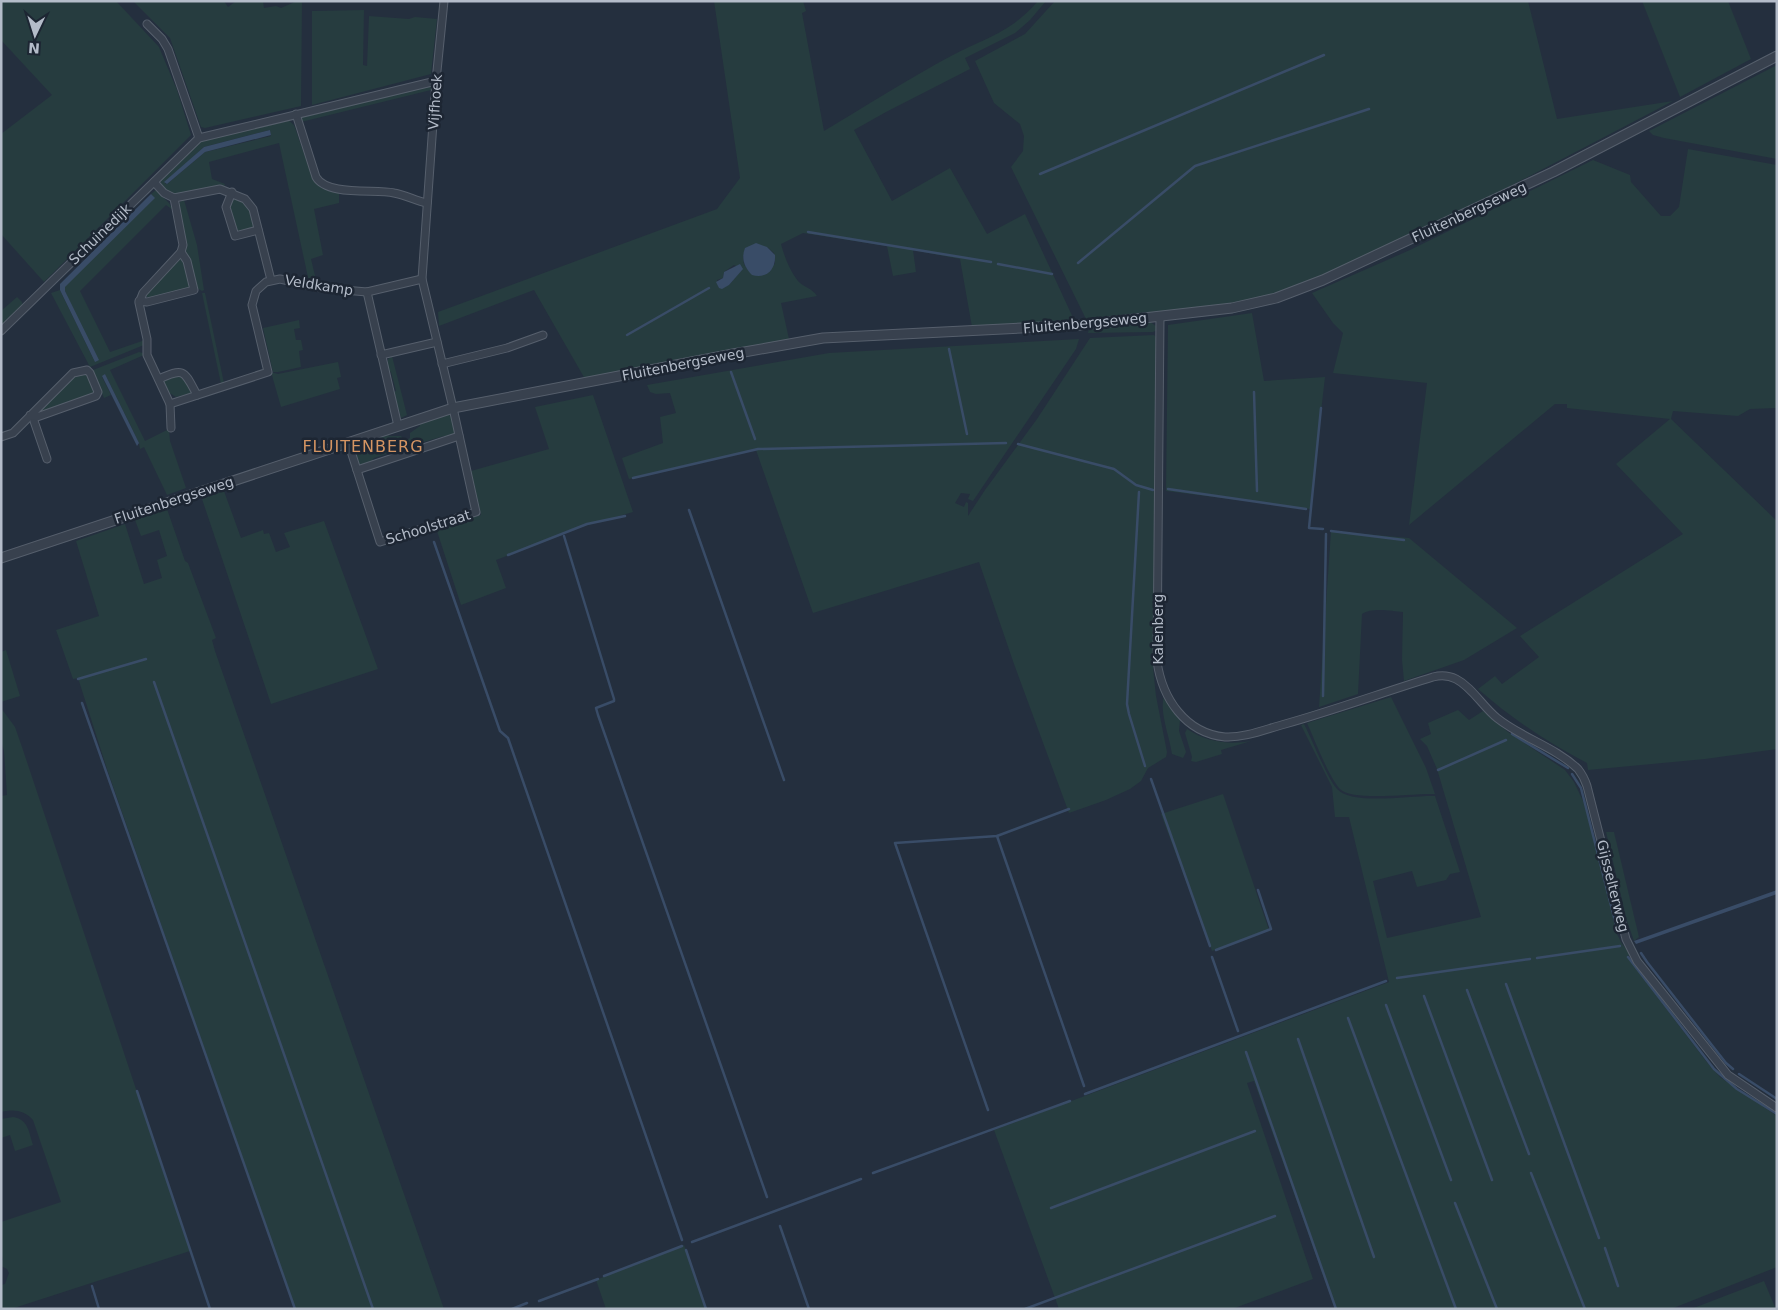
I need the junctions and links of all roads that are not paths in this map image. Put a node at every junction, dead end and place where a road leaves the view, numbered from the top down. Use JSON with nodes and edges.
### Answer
{"nodes":[{"id":1,"x":444,"y":1,"type":"edge"},
{"id":2,"x":147,"y":24,"type":"dead end"},
{"id":3,"x":1777,"y":56,"type":"edge"},
{"id":4,"x":436,"y":81,"type":"junction"},
{"id":5,"x":296,"y":114,"type":"junction"},
{"id":6,"x":199,"y":138,"type":"junction"},
{"id":7,"x":154,"y":182,"type":"junction"},
{"id":8,"x":232,"y":192,"type":"junction"},
{"id":9,"x":174,"y":198,"type":"junction"},
{"id":10,"x":428,"y":204,"type":"junction"},
{"id":11,"x":258,"y":230,"type":"junction"},
{"id":12,"x":181,"y":252,"type":"junction"},
{"id":13,"x":422,"y":279,"type":"junction"},
{"id":14,"x":271,"y":280,"type":"junction"},
{"id":15,"x":367,"y":292,"type":"junction"},
{"id":16,"x":139,"y":301,"type":"junction"},
{"id":17,"x":1160,"y":316,"type":"junction"},
{"id":18,"x":1,"y":331,"type":"edge"},
{"id":19,"x":543,"y":335,"type":"dead end"},
{"id":20,"x":437,"y":342,"type":"junction"},
{"id":21,"x":381,"y":355,"type":"junction"},
{"id":22,"x":442,"y":364,"type":"junction"},
{"id":23,"x":159,"y":379,"type":"junction"},
{"id":24,"x":197,"y":395,"type":"junction"},
{"id":25,"x":170,"y":404,"type":"junction"},
{"id":26,"x":454,"y":408,"type":"junction"},
{"id":27,"x":32,"y":416,"type":"junction"},
{"id":28,"x":398,"y":426,"type":"junction"},
{"id":29,"x":171,"y":428,"type":"dead end"},
{"id":30,"x":459,"y":436,"type":"junction"},
{"id":31,"x":1,"y":437,"type":"edge"},
{"id":32,"x":348,"y":442,"type":"junction"},
{"id":33,"x":47,"y":459,"type":"dead end"},
{"id":34,"x":357,"y":470,"type":"junction"},
{"id":35,"x":1,"y":558,"type":"edge"},
{"id":36,"x":1447,"y":676,"type":"joint"},
{"id":37,"x":1777,"y":1108,"type":"edge"}],
"edges":[{"from":1,"to":4,"type":"street","name":"Vijfhoek"},
{"from":2,"to":6,"type":"street"},
{"from":3,"to":17,"type":"street","name":"Fluitenbergseweg"},
{"from":4,"to":5,"type":"street"},
{"from":4,"to":10,"type":"street","name":"Vijfhoek"},
{"from":5,"to":6,"type":"street"},
{"from":5,"to":10,"type":"street"},
{"from":6,"to":7,"type":"street","name":"Schuinedijk"},
{"from":7,"to":9,"type":"street"},
{"from":7,"to":18,"type":"street","name":"Schuinedijk"},
{"from":8,"to":9,"type":"street"},
{"from":8,"to":11,"type":"street"},
{"from":8,"to":11,"type":"street"},
{"from":9,"to":12,"type":"street"},
{"from":10,"to":13,"type":"street","name":"Vijfhoek"},
{"from":11,"to":14,"type":"street"},
{"from":12,"to":16,"type":"street"},
{"from":12,"to":16,"type":"street"},
{"from":13,"to":15,"type":"street","name":"Veldkamp"},
{"from":13,"to":20,"type":"street","name":"Vijfhoek"},
{"from":14,"to":15,"type":"street","name":"Veldkamp"},
{"from":14,"to":24,"type":"street","name":"Veldkamp"},
{"from":15,"to":21,"type":"street"},
{"from":16,"to":23,"type":"street"},
{"from":17,"to":26,"type":"street","name":"Fluitenbergseweg"},
{"from":17,"to":36,"type":"street","name":"Kalenberg"},
{"from":19,"to":22,"type":"street"},
{"from":20,"to":21,"type":"street"},
{"from":20,"to":22,"type":"street","name":"Vijfhoek"},
{"from":21,"to":28,"type":"street"},
{"from":22,"to":26,"type":"street","name":"Vijfhoek"},
{"from":23,"to":24,"type":"street"},
{"from":23,"to":25,"type":"street"},
{"from":24,"to":25,"type":"street","name":"Veldkamp"},
{"from":25,"to":29,"type":"street"},
{"from":26,"to":28,"type":"street","name":"Fluitenbergseweg"},
{"from":26,"to":30,"type":"street","name":"Schoolstraat"},
{"from":27,"to":27,"type":"street"},
{"from":27,"to":31,"type":"street"},
{"from":27,"to":33,"type":"street"},
{"from":28,"to":32,"type":"street","name":"Fluitenbergseweg"},
{"from":30,"to":34,"type":"street"},
{"from":30,"to":34,"type":"street","name":"Schoolstraat"},
{"from":32,"to":34,"type":"street"},
{"from":32,"to":35,"type":"street","name":"Fluitenbergseweg"},
{"from":36,"to":37,"type":"street","name":"Gijsselterweg"}]}
